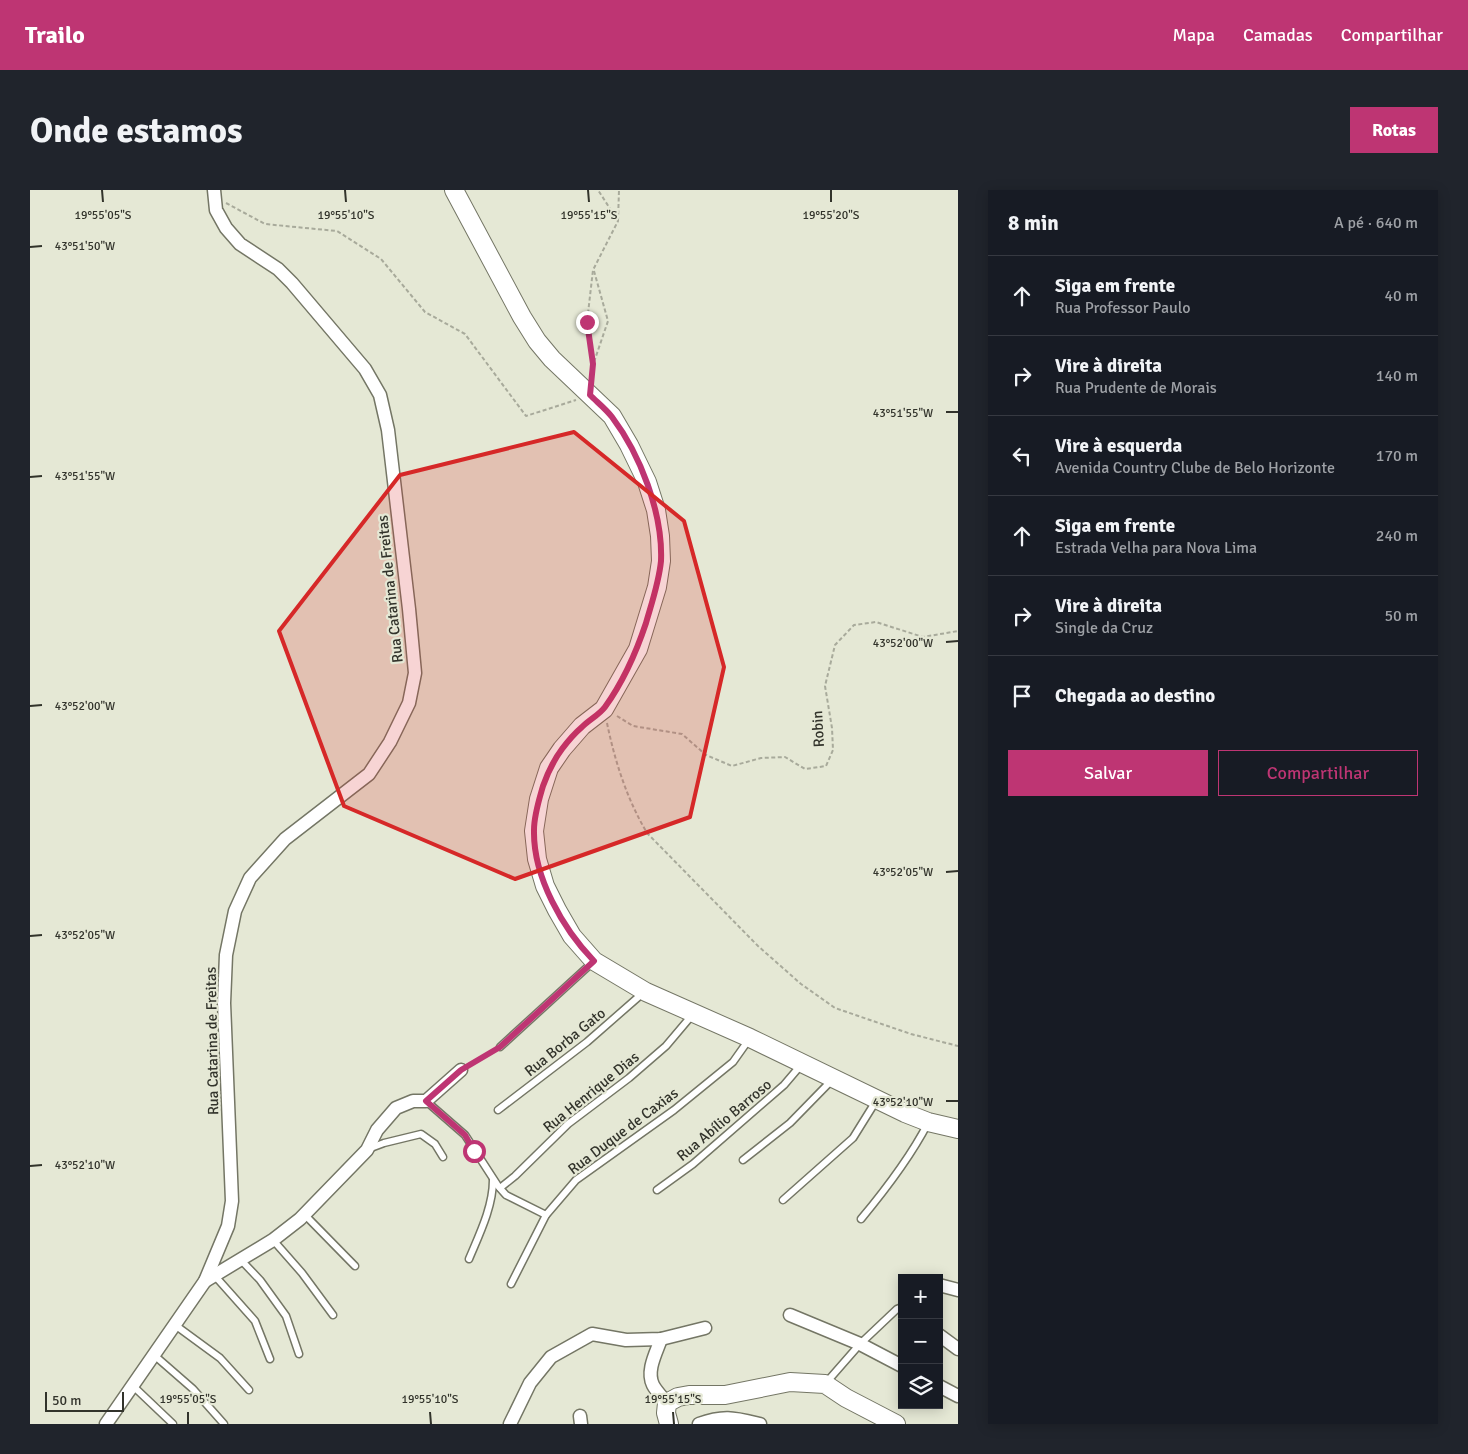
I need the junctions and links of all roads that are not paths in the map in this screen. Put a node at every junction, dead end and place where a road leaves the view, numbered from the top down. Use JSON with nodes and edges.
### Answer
{"nodes":[{"id":1,"x":454,"y":190,"type":"edge"},
{"id":2,"x":215,"y":194,"type":"edge"},
{"id":3,"x":594,"y":961,"type":"junction"},
{"id":4,"x":646,"y":992,"type":"junction"},
{"id":5,"x":695,"y":1012,"type":"junction"},
{"id":6,"x":750,"y":1038,"type":"junction"},
{"id":7,"x":500,"y":1047,"type":"road end"},
{"id":8,"x":803,"y":1063,"type":"junction"},
{"id":9,"x":461,"y":1070,"type":"road end"},
{"id":10,"x":834,"y":1078,"type":"junction"},
{"id":11,"x":877,"y":1100,"type":"junction"},
{"id":12,"x":426,"y":1101,"type":"junction"},
{"id":13,"x":498,"y":1110,"type":"dead end"},
{"id":14,"x":928,"y":1122,"type":"junction"},
{"id":15,"x":958,"y":1129,"type":"edge"},
{"id":16,"x":367,"y":1150,"type":"junction"},
{"id":17,"x":442,"y":1157,"type":"dead end"},
{"id":18,"x":743,"y":1160,"type":"dead end"},
{"id":19,"x":493,"y":1179,"type":"junction"},
{"id":20,"x":500,"y":1188,"type":"junction"},
{"id":21,"x":657,"y":1190,"type":"dead end"},
{"id":22,"x":783,"y":1200,"type":"dead end"},
{"id":23,"x":304,"y":1214,"type":"junction"},
{"id":24,"x":546,"y":1215,"type":"junction"},
{"id":25,"x":861,"y":1219,"type":"dead end"},
{"id":26,"x":273,"y":1240,"type":"junction"},
{"id":27,"x":240,"y":1259,"type":"junction"},
{"id":28,"x":469,"y":1259,"type":"dead end"},
{"id":29,"x":355,"y":1266,"type":"dead end"},
{"id":30,"x":210,"y":1278,"type":"junction"},
{"id":31,"x":511,"y":1284,"type":"dead end"},
{"id":32,"x":943,"y":1286,"type":"edge"},
{"id":33,"x":958,"y":1290,"type":"edge"},
{"id":34,"x":898,"y":1309,"type":"edge"},
{"id":35,"x":333,"y":1315,"type":"dead end"},
{"id":36,"x":790,"y":1315,"type":"dead end"},
{"id":37,"x":175,"y":1325,"type":"junction"},
{"id":38,"x":705,"y":1328,"type":"dead end"},
{"id":39,"x":660,"y":1339,"type":"junction"},
{"id":40,"x":943,"y":1339,"type":"edge"},
{"id":41,"x":860,"y":1344,"type":"junction"},
{"id":42,"x":958,"y":1348,"type":"edge"},
{"id":43,"x":299,"y":1354,"type":"dead end"},
{"id":44,"x":154,"y":1355,"type":"junction"},
{"id":45,"x":270,"y":1359,"type":"dead end"},
{"id":46,"x":898,"y":1364,"type":"edge"},
{"id":47,"x":825,"y":1384,"type":"junction"},
{"id":48,"x":132,"y":1385,"type":"junction"},
{"id":49,"x":943,"y":1388,"type":"edge"},
{"id":50,"x":249,"y":1390,"type":"dead end"},
{"id":51,"x":958,"y":1396,"type":"edge"},
{"id":52,"x":668,"y":1404,"type":"junction"},
{"id":53,"x":111,"y":1422,"type":"edge"},
{"id":54,"x":173,"y":1424,"type":"edge"},
{"id":55,"x":224,"y":1424,"type":"edge"},
{"id":56,"x":510,"y":1424,"type":"edge"},
{"id":57,"x":669,"y":1424,"type":"edge"},
{"id":58,"x":699,"y":1424,"type":"edge"},
{"id":59,"x":760,"y":1424,"type":"edge"},
{"id":60,"x":896,"y":1424,"type":"edge"}],
"edges":[{"from":1,"to":3,"type":"street"},
{"from":2,"to":30,"type":"street","name":"Rua Catarina de Freitas"},
{"from":3,"to":4,"type":"street"},
{"from":3,"to":7,"type":"lane"},
{"from":4,"to":5,"type":"street"},
{"from":4,"to":13,"type":"lane","name":"Rua Borba Gato"},
{"from":5,"to":6,"type":"street"},
{"from":5,"to":20,"type":"lane","name":"Rua Henrique Dias"},
{"from":6,"to":8,"type":"street"},
{"from":6,"to":24,"type":"lane","name":"Rua Duque de Caxias"},
{"from":8,"to":10,"type":"street"},
{"from":8,"to":21,"type":"lane","name":"Rua Abílio Barroso"},
{"from":9,"to":12,"type":"street"},
{"from":10,"to":11,"type":"street"},
{"from":10,"to":18,"type":"lane"},
{"from":11,"to":14,"type":"street"},
{"from":11,"to":22,"type":"lane"},
{"from":12,"to":16,"type":"street"},
{"from":12,"to":19,"type":"lane"},
{"from":14,"to":15,"type":"street"},
{"from":14,"to":25,"type":"lane"},
{"from":16,"to":17,"type":"lane"},
{"from":16,"to":23,"type":"street"},
{"from":19,"to":20,"type":"lane"},
{"from":19,"to":28,"type":"lane"},
{"from":20,"to":24,"type":"lane"},
{"from":23,"to":26,"type":"street"},
{"from":23,"to":29,"type":"lane"},
{"from":24,"to":31,"type":"lane","name":"Rua Duque de Caxias"},
{"from":26,"to":27,"type":"street"},
{"from":26,"to":35,"type":"lane"},
{"from":27,"to":30,"type":"street"},
{"from":27,"to":43,"type":"lane"},
{"from":30,"to":37,"type":"street","name":"Rua Catarina de Freitas"},
{"from":30,"to":45,"type":"lane"},
{"from":32,"to":33,"type":"street"},
{"from":34,"to":41,"type":"lane"},
{"from":36,"to":41,"type":"street"},
{"from":37,"to":44,"type":"street","name":"Rua Catarina de Freitas"},
{"from":37,"to":50,"type":"lane"},
{"from":38,"to":39,"type":"street"},
{"from":39,"to":52,"type":"street"},
{"from":39,"to":56,"type":"street"},
{"from":40,"to":42,"type":"street"},
{"from":41,"to":46,"type":"street"},
{"from":41,"to":47,"type":"lane"},
{"from":44,"to":48,"type":"street","name":"Rua Catarina de Freitas"},
{"from":44,"to":55,"type":"lane"},
{"from":47,"to":52,"type":"street"},
{"from":47,"to":60,"type":"street"},
{"from":48,"to":53,"type":"street","name":"Rua Catarina de Freitas"},
{"from":48,"to":54,"type":"lane"},
{"from":49,"to":51,"type":"street"},
{"from":52,"to":57,"type":"street"},
{"from":58,"to":59,"type":"street"}]}
